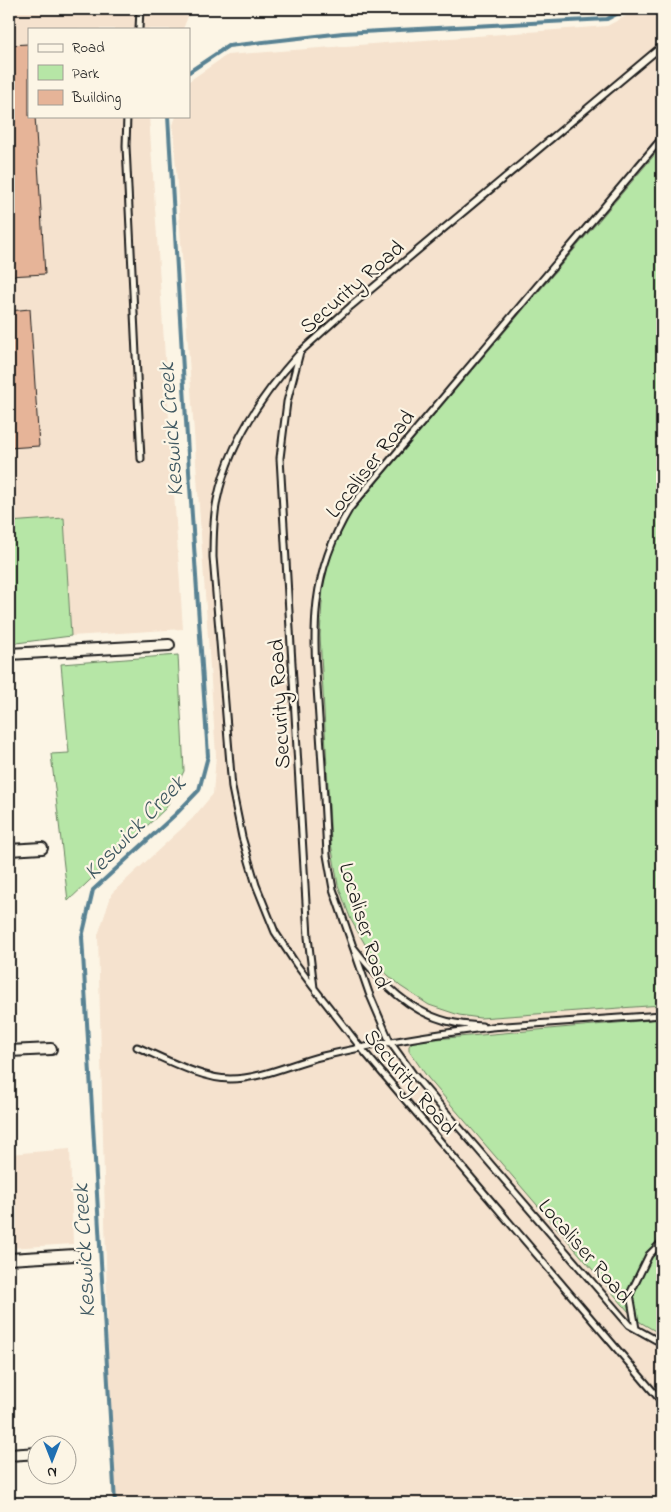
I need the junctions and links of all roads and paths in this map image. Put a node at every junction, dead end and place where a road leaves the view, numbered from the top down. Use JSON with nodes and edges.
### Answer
{"nodes":[{"id":1,"x":140,"y":9,"type":"edge"},
{"id":2,"x":139,"y":28,"type":"edge"},
{"id":3,"x":662,"y":46,"type":"edge"},
{"id":4,"x":127,"y":118,"type":"edge"},
{"id":5,"x":662,"y":138,"type":"edge"},
{"id":6,"x":300,"y":352,"type":"junction"},
{"id":7,"x":141,"y":459,"type":"dead end"},
{"id":8,"x":169,"y":645,"type":"dead end"},
{"id":9,"x":9,"y":654,"type":"edge"},
{"id":10,"x":42,"y":848,"type":"dead end"},
{"id":11,"x":9,"y":850,"type":"edge"},
{"id":12,"x":352,"y":945,"type":"junction"},
{"id":13,"x":314,"y":988,"type":"junction"},
{"id":14,"x":662,"y":1015,"type":"edge"},
{"id":15,"x":492,"y":1027,"type":"junction"},
{"id":16,"x":390,"y":1042,"type":"junction"},
{"id":17,"x":137,"y":1047,"type":"dead end"},
{"id":18,"x":361,"y":1048,"type":"junction"},
{"id":19,"x":51,"y":1049,"type":"dead end"},
{"id":20,"x":9,"y":1051,"type":"edge"},
{"id":21,"x":662,"y":1242,"type":"edge"},
{"id":22,"x":75,"y":1255,"type":"dead end"},
{"id":23,"x":9,"y":1259,"type":"edge"},
{"id":24,"x":636,"y":1329,"type":"junction"},
{"id":25,"x":662,"y":1342,"type":"edge"},
{"id":26,"x":662,"y":1402,"type":"edge"},
{"id":27,"x":28,"y":1454,"type":"edge"},
{"id":28,"x":9,"y":1455,"type":"edge"}],
"edges":[{"from":1,"to":2,"type":"lane"},
{"from":3,"to":6,"type":"lane","name":"Security Road"},
{"from":4,"to":7,"type":"lane"},
{"from":5,"to":12,"type":"lane","name":"Localiser Road"},
{"from":6,"to":13,"type":"lane","name":"Security Road"},
{"from":6,"to":13,"type":"lane"},
{"from":8,"to":9,"type":"street"},
{"from":10,"to":11,"type":"street"},
{"from":12,"to":15,"type":"lane"},
{"from":12,"to":16,"type":"lane","name":"Localiser Road"},
{"from":13,"to":18,"type":"lane","name":"Security Road"},
{"from":14,"to":15,"type":"lane"},
{"from":15,"to":16,"type":"lane"},
{"from":16,"to":18,"type":"lane"},
{"from":16,"to":24,"type":"lane","name":"Localiser Road"},
{"from":17,"to":18,"type":"lane"},
{"from":18,"to":26,"type":"lane","name":"Security Road"},
{"from":19,"to":20,"type":"street"},
{"from":21,"to":24,"type":"lane"},
{"from":22,"to":23,"type":"street"},
{"from":24,"to":25,"type":"lane","name":"Localiser Road"},
{"from":27,"to":28,"type":"street"}]}
